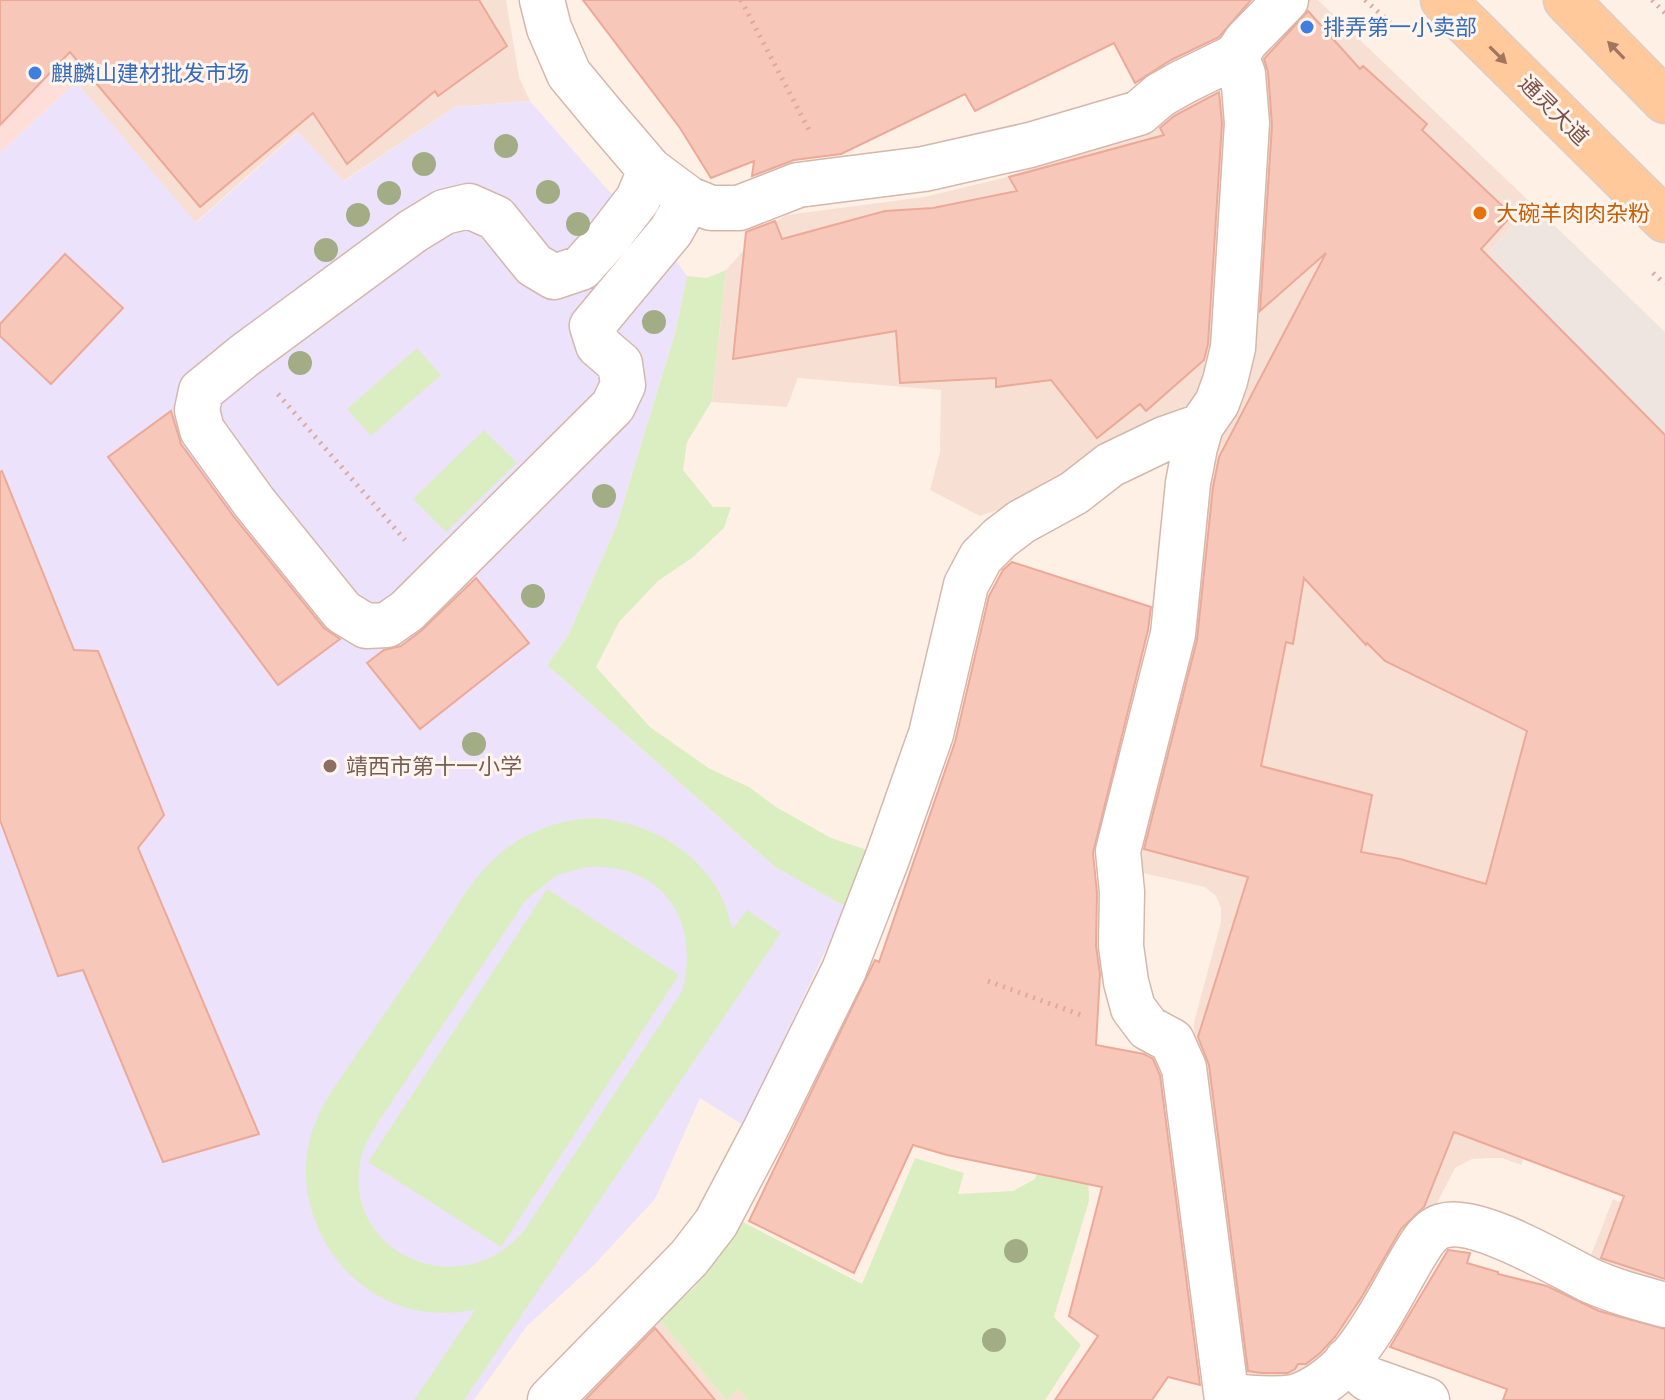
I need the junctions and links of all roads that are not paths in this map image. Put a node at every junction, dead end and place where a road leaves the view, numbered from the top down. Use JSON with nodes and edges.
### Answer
{"nodes":[{"id":1,"x":542,"y":0,"type":"edge"},
{"id":2,"x":1286,"y":0,"type":"edge"},
{"id":3,"x":1443,"y":0,"type":"edge"},
{"id":4,"x":1566,"y":0,"type":"edge"},
{"id":5,"x":1236,"y":56,"type":"junction"},
{"id":6,"x":1665,"y":101,"type":"edge"},
{"id":7,"x":650,"y":170,"type":"junction"},
{"id":8,"x":689,"y":199,"type":"junction"},
{"id":9,"x":1665,"y":220,"type":"edge"},
{"id":10,"x":1201,"y":426,"type":"junction"},
{"id":11,"x":1665,"y":1305,"type":"edge"},
{"id":12,"x":1347,"y":1360,"type":"junction"},
{"id":13,"x":1227,"y":1398,"type":"edge"},
{"id":14,"x":550,"y":1400,"type":"edge"},
{"id":15,"x":1427,"y":1400,"type":"edge"}],
"edges":[{"from":1,"to":7,"type":"street"},
{"from":2,"to":5,"type":"street"},
{"from":3,"to":9,"type":"main road","name":"通灵大道","one_way":true},
{"from":6,"to":4,"type":"main road","one_way":true},
{"from":5,"to":8,"type":"street"},
{"from":5,"to":10,"type":"street"},
{"from":7,"to":8,"type":"street"},
{"from":7,"to":8,"type":"street"},
{"from":10,"to":13,"type":"street"},
{"from":10,"to":14,"type":"street"},
{"from":11,"to":12,"type":"street"},
{"from":12,"to":13,"type":"street"},
{"from":12,"to":15,"type":"street"}]}
